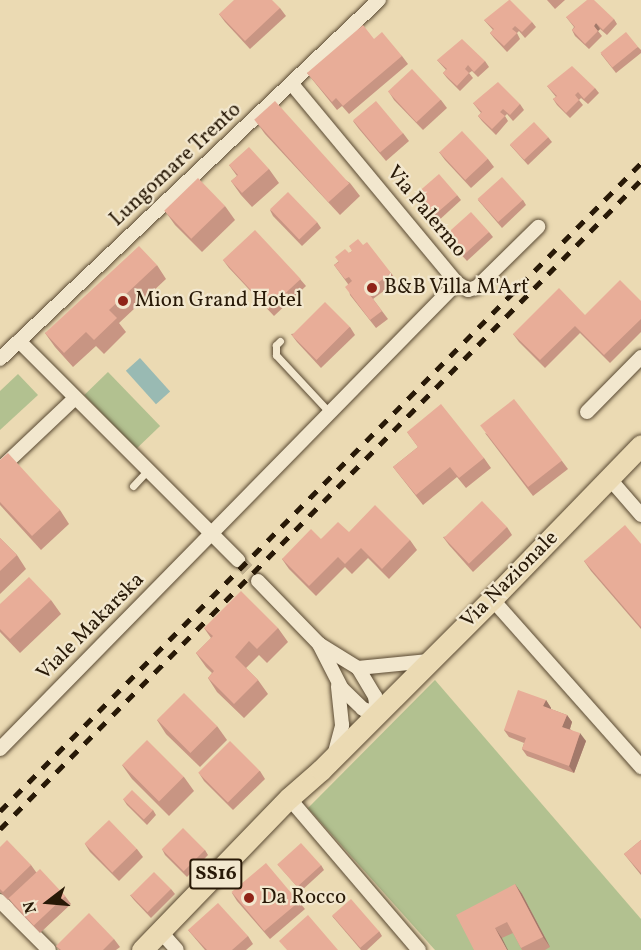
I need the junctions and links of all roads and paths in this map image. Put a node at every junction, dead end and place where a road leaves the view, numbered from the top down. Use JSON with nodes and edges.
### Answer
{"nodes":[{"id":1,"x":380,"y":0,"type":"edge"},
{"id":2,"x":292,"y":84,"type":"junction"},
{"id":3,"x":538,"y":227,"type":"dead end"},
{"id":4,"x":457,"y":283,"type":"junction"},
{"id":5,"x":19,"y":341,"type":"junction"},
{"id":6,"x":280,"y":341,"type":"dead end"},
{"id":7,"x":641,"y":357,"type":"edge"},
{"id":8,"x":0,"y":359,"type":"edge"},
{"id":9,"x":75,"y":398,"type":"junction"},
{"id":10,"x":587,"y":412,"type":"dead end"},
{"id":11,"x":330,"y":413,"type":"junction"},
{"id":12,"x":641,"y":445,"type":"edge"},
{"id":13,"x":0,"y":469,"type":"edge"},
{"id":14,"x":148,"y":470,"type":"junction"},
{"id":15,"x":609,"y":478,"type":"junction"},
{"id":16,"x":133,"y":486,"type":"dead end"},
{"id":17,"x":641,"y":515,"type":"edge"},
{"id":18,"x":212,"y":534,"type":"junction"},
{"id":19,"x":238,"y":560,"type":"tunnel mouth"},
{"id":20,"x":258,"y":581,"type":"tunnel mouth"},
{"id":21,"x":492,"y":599,"type":"junction"},
{"id":22,"x":319,"y":644,"type":"junction"},
{"id":23,"x":429,"y":661,"type":"junction"},
{"id":24,"x":358,"y":668,"type":"junction"},
{"id":25,"x":338,"y":684,"type":"junction"},
{"id":26,"x":377,"y":713,"type":"junction"},
{"id":27,"x":0,"y":749,"type":"edge"},
{"id":28,"x":332,"y":759,"type":"junction"},
{"id":29,"x":641,"y":767,"type":"edge"},
{"id":30,"x":289,"y":798,"type":"junction"},
{"id":31,"x":0,"y":901,"type":"edge"},
{"id":32,"x":160,"y":931,"type":"junction"},
{"id":33,"x":49,"y":950,"type":"edge"},
{"id":34,"x":142,"y":950,"type":"edge"},
{"id":35,"x":177,"y":950,"type":"edge"},
{"id":36,"x":420,"y":950,"type":"edge"}],
"edges":[{"from":1,"to":2,"type":"street","name":"Lungomare Trento"},
{"from":2,"to":4,"type":"street","name":"Via Palermo"},
{"from":2,"to":5,"type":"street","name":"Lungomare Trento"},
{"from":3,"to":4,"type":"street"},
{"from":4,"to":11,"type":"street","name":"Via Palermo"},
{"from":5,"to":8,"type":"street","name":"Lungomare Trento"},
{"from":5,"to":9,"type":"street"},
{"from":6,"to":11,"type":"lane"},
{"from":7,"to":10,"type":"street"},
{"from":9,"to":13,"type":"street"},
{"from":9,"to":14,"type":"street"},
{"from":11,"to":18,"type":"street","name":"Via Palermo"},
{"from":12,"to":15,"type":"main road","name":"Via Nazionale","number":"SS16"},
{"from":14,"to":16,"type":"lane"},
{"from":14,"to":18,"type":"street"},
{"from":15,"to":17,"type":"street"},
{"from":15,"to":21,"type":"main road","name":"Via Nazionale","number":"SS16"},
{"from":18,"to":19,"type":"street"},
{"from":18,"to":27,"type":"street","name":"Viale Makarska"},
{"from":20,"to":22,"type":"street"},
{"from":21,"to":23,"type":"main road","name":"Via Nazionale","number":"SS16"},
{"from":21,"to":29,"type":"street"},
{"from":22,"to":24,"type":"street"},
{"from":22,"to":25,"type":"street"},
{"from":23,"to":24,"type":"street"},
{"from":23,"to":26,"type":"main road","name":"Via Nazionale","number":"SS16"},
{"from":24,"to":26,"type":"street"},
{"from":25,"to":26,"type":"street"},
{"from":25,"to":28,"type":"street"},
{"from":26,"to":28,"type":"main road","number":"SS16"},
{"from":28,"to":30,"type":"main road","number":"SS16"},
{"from":30,"to":32,"type":"main road","number":"SS16"},
{"from":30,"to":36,"type":"street"},
{"from":31,"to":33,"type":"street"},
{"from":32,"to":34,"type":"main road","number":"SS16"},
{"from":32,"to":35,"type":"street"}]}
